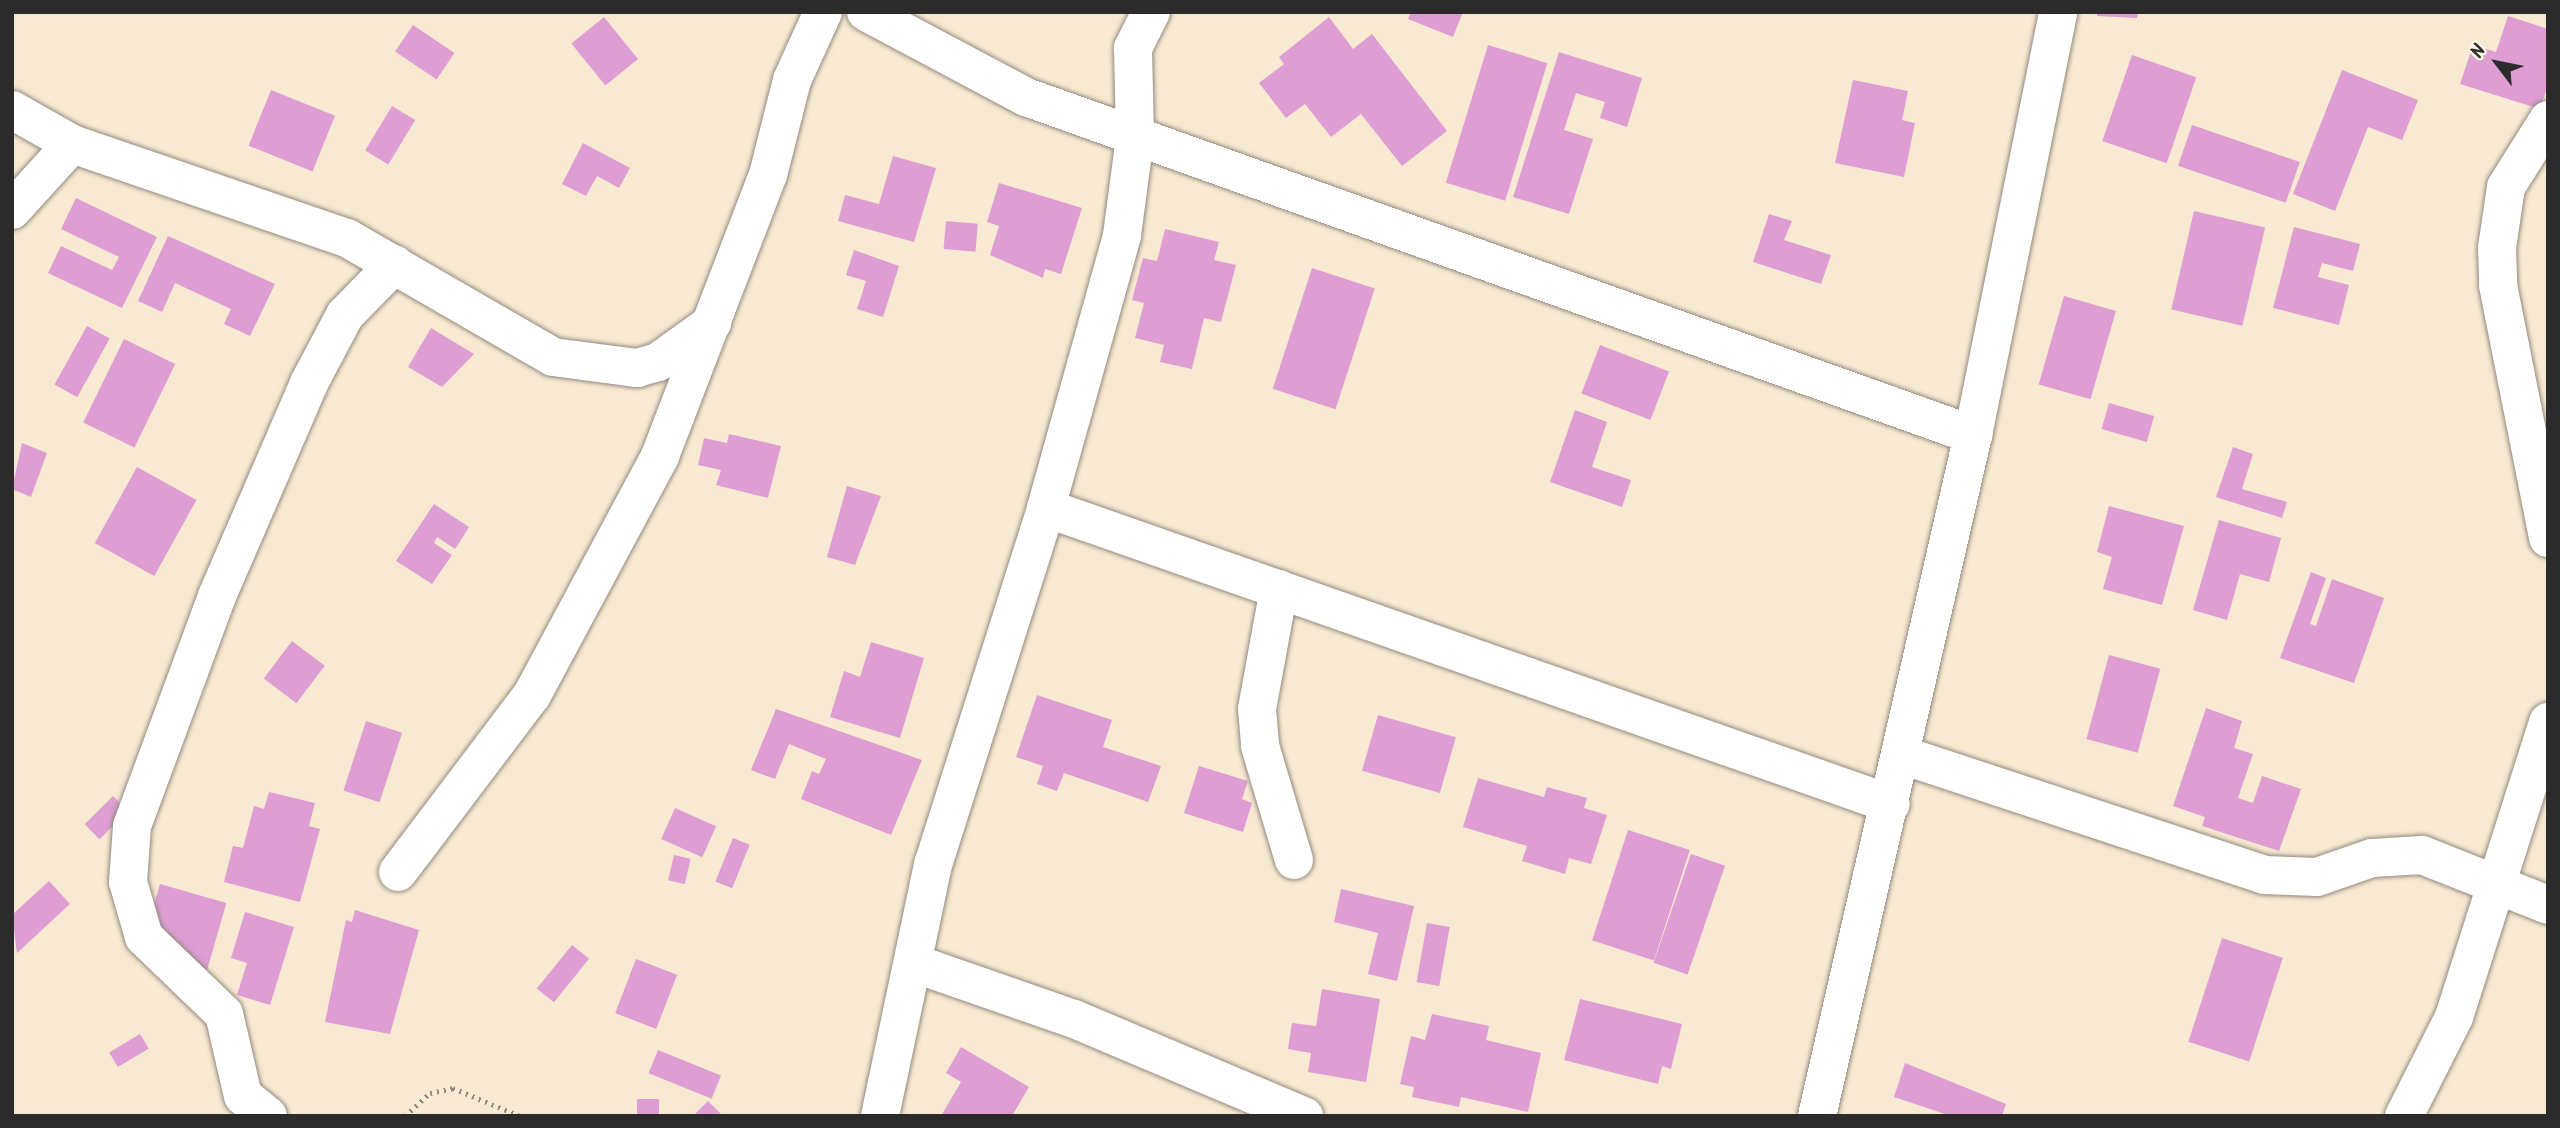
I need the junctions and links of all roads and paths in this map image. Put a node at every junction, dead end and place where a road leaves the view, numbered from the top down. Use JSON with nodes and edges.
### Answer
{"nodes":[{"id":1,"x":823,"y":12,"type":"edge"},
{"id":2,"x":866,"y":12,"type":"edge"},
{"id":3,"x":1151,"y":12,"type":"edge"},
{"id":4,"x":2058,"y":12,"type":"edge"},
{"id":5,"x":12,"y":110,"type":"edge"},
{"id":6,"x":2548,"y":120,"type":"edge"},
{"id":7,"x":1135,"y":137,"type":"junction"},
{"id":8,"x":72,"y":144,"type":"junction"},
{"id":9,"x":12,"y":210,"type":"edge"},
{"id":10,"x":395,"y":264,"type":"junction"},
{"id":11,"x":712,"y":323,"type":"junction"},
{"id":12,"x":1973,"y":435,"type":"junction"},
{"id":13,"x":1046,"y":508,"type":"junction"},
{"id":14,"x":2548,"y":538,"type":"edge"},
{"id":15,"x":1279,"y":589,"type":"junction"},
{"id":16,"x":2548,"y":722,"type":"edge"},
{"id":17,"x":1902,"y":755,"type":"junction"},
{"id":18,"x":1891,"y":804,"type":"junction"},
{"id":19,"x":1294,"y":860,"type":"dead end"},
{"id":20,"x":398,"y":873,"type":"dead end"},
{"id":21,"x":2498,"y":883,"type":"junction"},
{"id":22,"x":2548,"y":905,"type":"edge"},
{"id":23,"x":913,"y":963,"type":"junction"},
{"id":24,"x":245,"y":1111,"type":"edge"},
{"id":25,"x":405,"y":1116,"type":"edge"},
{"id":26,"x":520,"y":1116,"type":"edge"},
{"id":27,"x":880,"y":1116,"type":"edge"},
{"id":28,"x":1304,"y":1116,"type":"edge"},
{"id":29,"x":1817,"y":1116,"type":"edge"},
{"id":30,"x":2404,"y":1116,"type":"edge"}],
"edges":[{"from":1,"to":11,"type":"street"},
{"from":2,"to":7,"type":"street"},
{"from":3,"to":7,"type":"street"},
{"from":4,"to":12,"type":"street"},
{"from":5,"to":8,"type":"street"},
{"from":6,"to":14,"type":"street"},
{"from":7,"to":12,"type":"street"},
{"from":7,"to":13,"type":"street"},
{"from":8,"to":9,"type":"street"},
{"from":8,"to":10,"type":"street"},
{"from":10,"to":11,"type":"street"},
{"from":10,"to":24,"type":"street"},
{"from":11,"to":20,"type":"street"},
{"from":12,"to":17,"type":"street"},
{"from":13,"to":15,"type":"street"},
{"from":13,"to":23,"type":"street"},
{"from":15,"to":18,"type":"street"},
{"from":15,"to":19,"type":"street"},
{"from":16,"to":21,"type":"street"},
{"from":17,"to":18,"type":"street"},
{"from":17,"to":21,"type":"street"},
{"from":18,"to":29,"type":"street"},
{"from":21,"to":22,"type":"street"},
{"from":21,"to":30,"type":"street"},
{"from":23,"to":27,"type":"street"},
{"from":23,"to":28,"type":"street"},
{"from":25,"to":26,"type":"path"}]}
